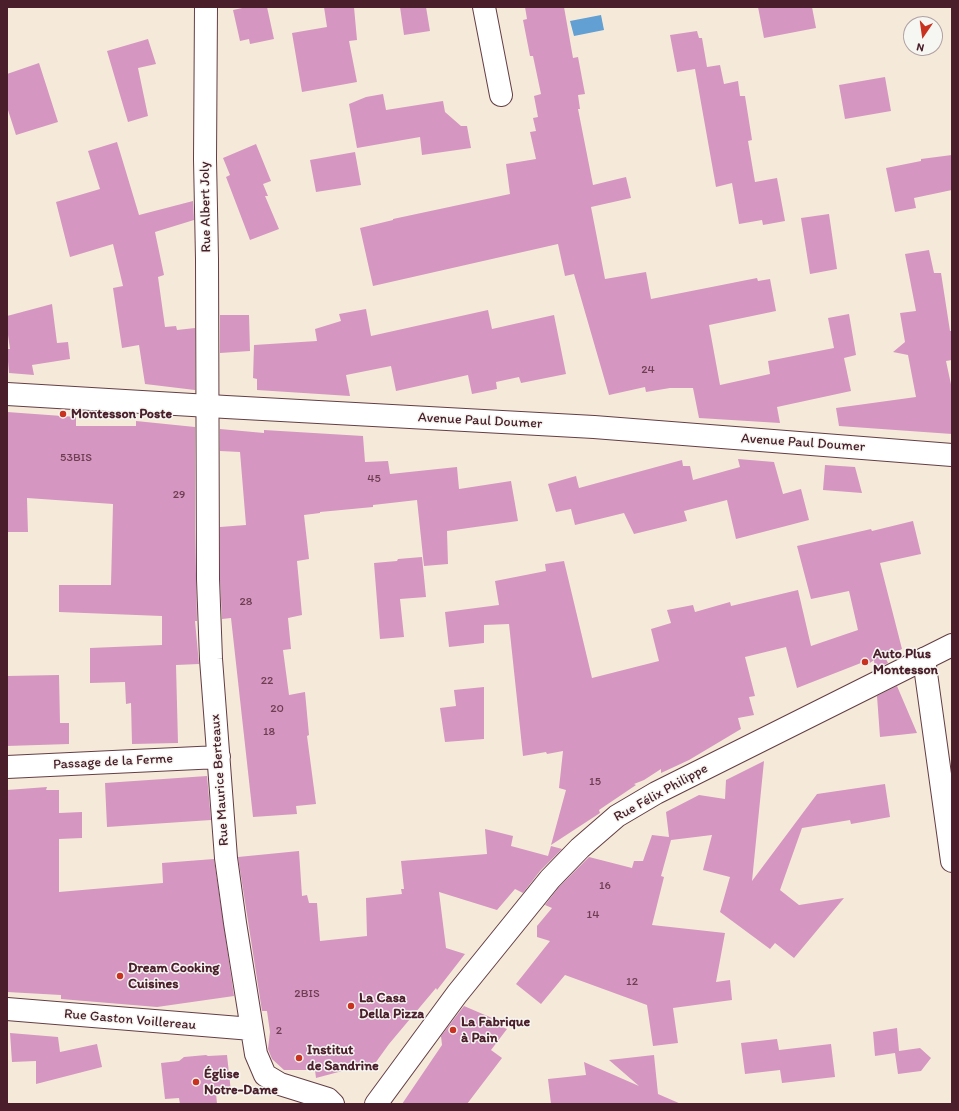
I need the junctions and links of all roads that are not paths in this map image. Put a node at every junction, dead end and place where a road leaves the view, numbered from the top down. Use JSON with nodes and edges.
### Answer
{"nodes":[{"id":1,"x":206,"y":7,"type":"edge"},
{"id":2,"x":484,"y":7,"type":"edge"},
{"id":3,"x":501,"y":96,"type":"dead end"},
{"id":4,"x":7,"y":394,"type":"edge"},
{"id":5,"x":207,"y":406,"type":"junction"},
{"id":6,"x":952,"y":455,"type":"edge"},
{"id":7,"x":952,"y":645,"type":"edge"},
{"id":8,"x":924,"y":659,"type":"junction"},
{"id":9,"x":219,"y":757,"type":"junction"},
{"id":10,"x":7,"y":767,"type":"edge"},
{"id":11,"x":952,"y":860,"type":"edge"},
{"id":12,"x":7,"y":1009,"type":"edge"},
{"id":13,"x":252,"y":1029,"type":"junction"},
{"id":14,"x":377,"y":1102,"type":"edge"},
{"id":15,"x":333,"y":1104,"type":"edge"}],
"edges":[{"from":1,"to":5,"type":"street","name":"Rue Albert Joly"},
{"from":2,"to":3,"type":"street"},
{"from":4,"to":5,"type":"street","name":"Avenue Paul Doumer"},
{"from":5,"to":6,"type":"street","name":"Avenue Paul Doumer"},
{"from":5,"to":9,"type":"street","name":"Rue Maurice Berteaux"},
{"from":7,"to":8,"type":"street","name":"Rue Félix Philippe"},
{"from":8,"to":11,"type":"street"},
{"from":8,"to":14,"type":"street","name":"Rue Félix Philippe"},
{"from":9,"to":10,"type":"street","name":"Passage de la Ferme"},
{"from":9,"to":13,"type":"street","name":"Rue Maurice Berteaux"},
{"from":12,"to":13,"type":"street","name":"Rue Gaston Voillereau"},
{"from":13,"to":15,"type":"street","name":"Rue Maurice Berteaux"}]}
